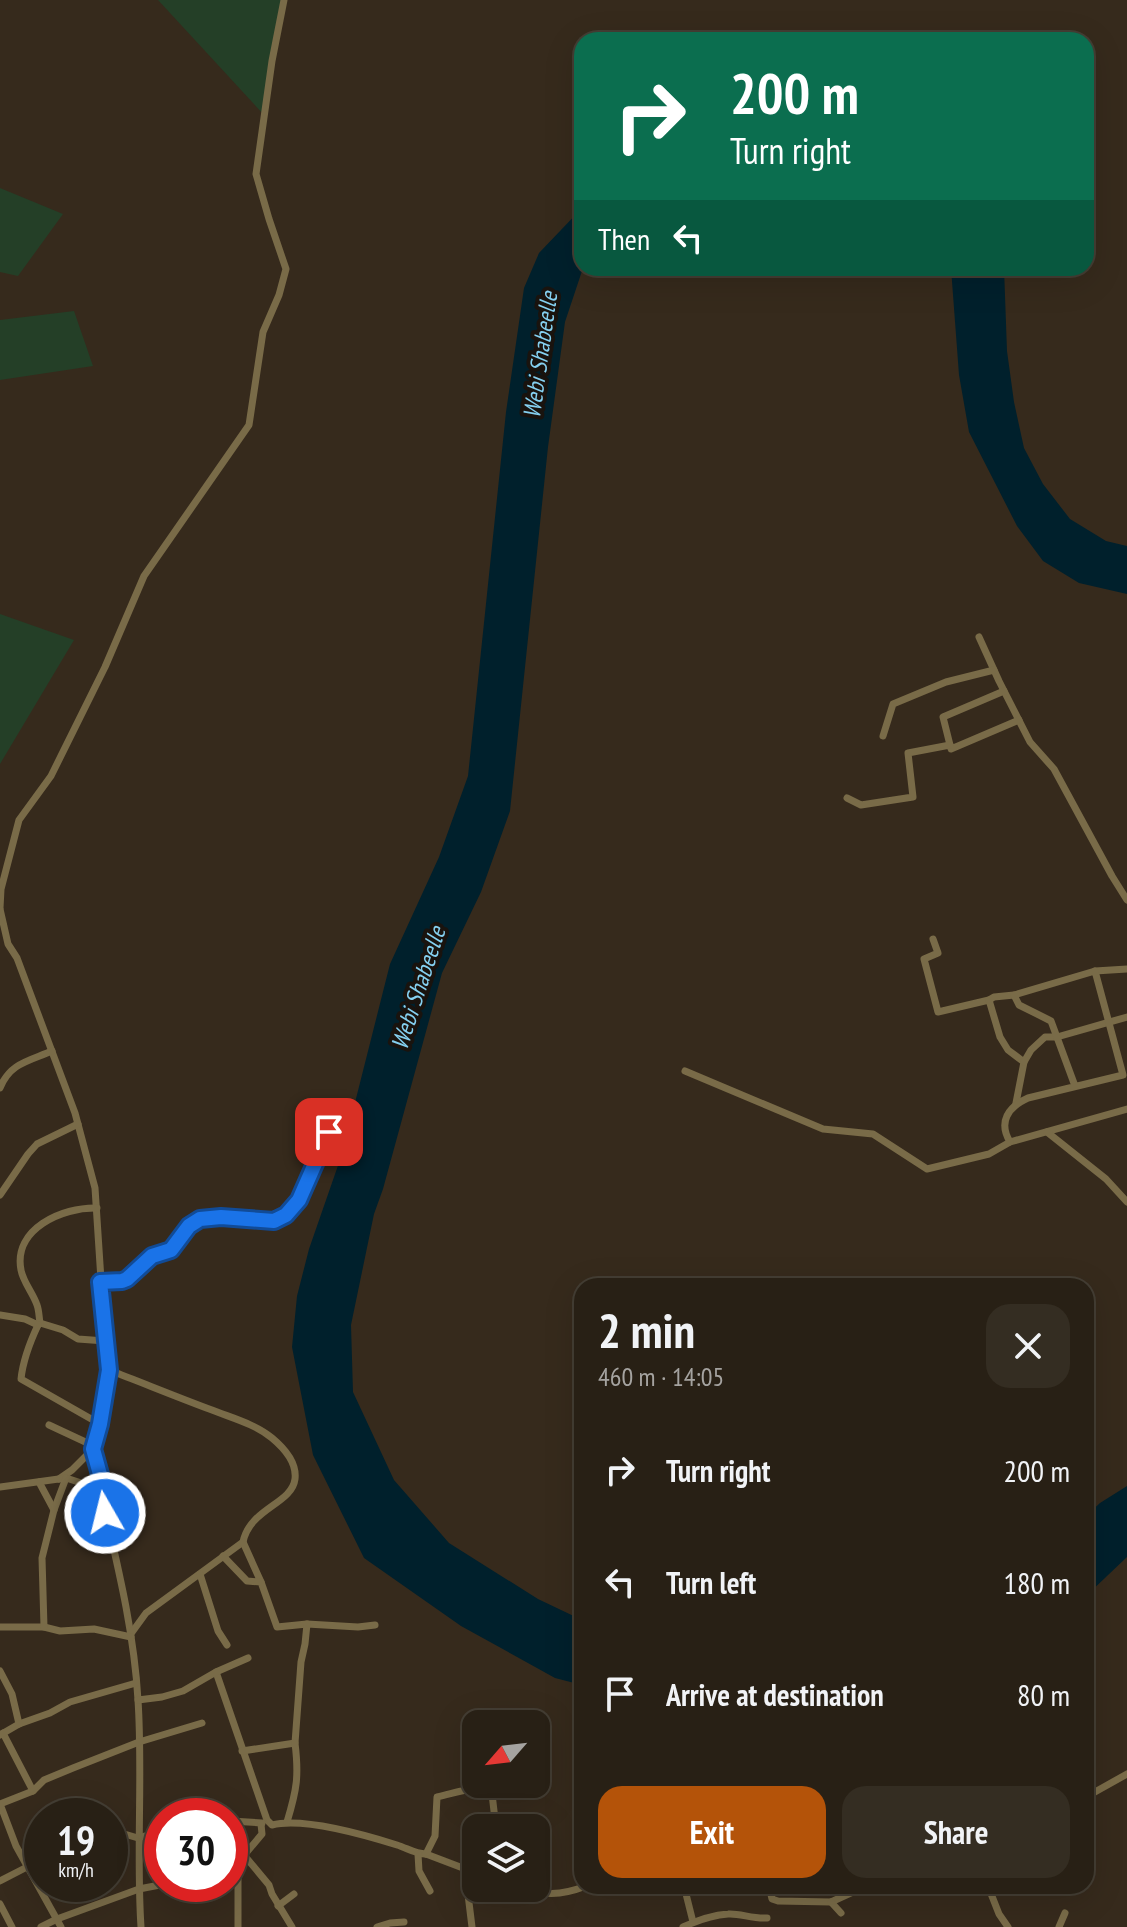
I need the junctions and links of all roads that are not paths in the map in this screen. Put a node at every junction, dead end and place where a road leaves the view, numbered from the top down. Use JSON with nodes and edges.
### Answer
{"nodes":[{"id":1,"x":284,"y":0,"type":"edge"},
{"id":2,"x":979,"y":637,"type":"dead end"},
{"id":3,"x":994,"y":670,"type":"junction"},
{"id":4,"x":1004,"y":691,"type":"junction"},
{"id":5,"x":1019,"y":720,"type":"junction"},
{"id":6,"x":883,"y":736,"type":"dead end"},
{"id":7,"x":950,"y":745,"type":"junction"},
{"id":8,"x":847,"y":798,"type":"dead end"},
{"id":9,"x":0,"y":889,"type":"edge"},
{"id":10,"x":1127,"y":900,"type":"edge"},
{"id":11,"x":0,"y":908,"type":"edge"},
{"id":12,"x":933,"y":939,"type":"dead end"},
{"id":13,"x":1127,"y":969,"type":"edge"},
{"id":14,"x":1095,"y":971,"type":"junction"},
{"id":15,"x":1014,"y":995,"type":"junction"},
{"id":16,"x":989,"y":1000,"type":"junction"},
{"id":17,"x":1127,"y":1017,"type":"edge"},
{"id":18,"x":1108,"y":1022,"type":"junction"},
{"id":19,"x":1057,"y":1037,"type":"junction"},
{"id":20,"x":52,"y":1051,"type":"junction"},
{"id":21,"x":1024,"y":1062,"type":"junction"},
{"id":22,"x":685,"y":1071,"type":"dead end"},
{"id":23,"x":1125,"y":1076,"type":"edge"},
{"id":24,"x":1075,"y":1086,"type":"junction"},
{"id":25,"x":0,"y":1088,"type":"edge"},
{"id":26,"x":1016,"y":1103,"type":"junction"},
{"id":27,"x":1127,"y":1109,"type":"edge"},
{"id":28,"x":78,"y":1124,"type":"junction"},
{"id":29,"x":329,"y":1132,"type":"dead end"},
{"id":30,"x":1047,"y":1132,"type":"junction"},
{"id":31,"x":1010,"y":1142,"type":"junction"},
{"id":32,"x":0,"y":1195,"type":"edge"},
{"id":33,"x":1127,"y":1202,"type":"edge"},
{"id":34,"x":97,"y":1208,"type":"junction"},
{"id":35,"x":100,"y":1282,"type":"junction"},
{"id":36,"x":0,"y":1315,"type":"edge"},
{"id":37,"x":39,"y":1324,"type":"junction"},
{"id":38,"x":25,"y":1338,"type":"dead end"},
{"id":39,"x":105,"y":1341,"type":"junction"},
{"id":40,"x":109,"y":1370,"type":"junction"},
{"id":41,"x":100,"y":1424,"type":"junction"},
{"id":42,"x":49,"y":1425,"type":"dead end"},
{"id":43,"x":93,"y":1447,"type":"junction"},
{"id":44,"x":66,"y":1478,"type":"junction"},
{"id":45,"x":55,"y":1481,"type":"junction"},
{"id":46,"x":39,"y":1482,"type":"junction"},
{"id":47,"x":0,"y":1487,"type":"edge"},
{"id":48,"x":100,"y":1489,"type":"junction"},
{"id":49,"x":54,"y":1510,"type":"junction"},
{"id":50,"x":243,"y":1542,"type":"junction"},
{"id":51,"x":223,"y":1556,"type":"junction"},
{"id":52,"x":200,"y":1574,"type":"junction"},
{"id":53,"x":261,"y":1582,"type":"junction"},
{"id":54,"x":307,"y":1624,"type":"junction"},
{"id":55,"x":375,"y":1625,"type":"dead end"},
{"id":56,"x":0,"y":1627,"type":"edge"},
{"id":57,"x":44,"y":1627,"type":"junction"},
{"id":58,"x":130,"y":1636,"type":"junction"},
{"id":59,"x":227,"y":1645,"type":"dead end"},
{"id":60,"x":248,"y":1658,"type":"dead end"},
{"id":61,"x":0,"y":1671,"type":"edge"},
{"id":62,"x":216,"y":1672,"type":"junction"},
{"id":63,"x":136,"y":1683,"type":"junction"},
{"id":64,"x":138,"y":1700,"type":"junction"},
{"id":65,"x":202,"y":1723,"type":"dead end"},
{"id":66,"x":19,"y":1724,"type":"junction"},
{"id":67,"x":2,"y":1734,"type":"edge"},
{"id":68,"x":139,"y":1742,"type":"junction"},
{"id":69,"x":295,"y":1743,"type":"junction"},
{"id":70,"x":242,"y":1751,"type":"junction"},
{"id":71,"x":1127,"y":1774,"type":"edge"},
{"id":72,"x":33,"y":1791,"type":"junction"},
{"id":73,"x":1094,"y":1793,"type":"edge"},
{"id":74,"x":494,"y":1814,"type":"edge"},
{"id":75,"x":248,"y":1822,"type":"edge"},
{"id":76,"x":264,"y":1822,"type":"junction"},
{"id":77,"x":287,"y":1822,"type":"junction"},
{"id":78,"x":128,"y":1835,"type":"edge"},
{"id":79,"x":144,"y":1836,"type":"edge"},
{"id":80,"x":138,"y":1838,"type":"junction"},
{"id":81,"x":248,"y":1850,"type":"edge"},
{"id":82,"x":422,"y":1854,"type":"junction"},
{"id":83,"x":24,"y":1858,"type":"edge"},
{"id":84,"x":248,"y":1860,"type":"edge"},
{"id":85,"x":24,"y":1869,"type":"edge"},
{"id":86,"x":462,"y":1869,"type":"edge"},
{"id":87,"x":0,"y":1881,"type":"edge"},
{"id":88,"x":144,"y":1888,"type":"edge"},
{"id":89,"x":139,"y":1889,"type":"junction"},
{"id":90,"x":574,"y":1890,"type":"edge"},
{"id":91,"x":430,"y":1891,"type":"dead end"},
{"id":92,"x":550,"y":1893,"type":"edge"},
{"id":93,"x":294,"y":1894,"type":"dead end"},
{"id":94,"x":686,"y":1894,"type":"edge"},
{"id":95,"x":771,"y":1894,"type":"edge"},
{"id":96,"x":848,"y":1894,"type":"edge"},
{"id":97,"x":991,"y":1894,"type":"edge"},
{"id":98,"x":778,"y":1901,"type":"junction"},
{"id":99,"x":48,"y":1902,"type":"edge"},
{"id":100,"x":238,"y":1902,"type":"edge"},
{"id":101,"x":469,"y":1902,"type":"edge"},
{"id":102,"x":831,"y":1902,"type":"junction"},
{"id":103,"x":0,"y":1904,"type":"edge"},
{"id":104,"x":278,"y":1906,"type":"junction"},
{"id":105,"x":841,"y":1913,"type":"dead end"},
{"id":106,"x":1065,"y":1913,"type":"dead end"},
{"id":107,"x":57,"y":1919,"type":"junction"},
{"id":108,"x":404,"y":1922,"type":"dead end"},
{"id":109,"x":693,"y":1922,"type":"junction"},
{"id":110,"x":768,"y":1923,"type":"edge"},
{"id":111,"x":12,"y":1927,"type":"edge"},
{"id":112,"x":41,"y":1927,"type":"edge"},
{"id":113,"x":61,"y":1927,"type":"edge"},
{"id":114,"x":141,"y":1927,"type":"edge"},
{"id":115,"x":238,"y":1927,"type":"edge"},
{"id":116,"x":292,"y":1927,"type":"edge"},
{"id":117,"x":377,"y":1927,"type":"edge"},
{"id":118,"x":472,"y":1927,"type":"edge"},
{"id":119,"x":683,"y":1927,"type":"edge"},
{"id":120,"x":1008,"y":1927,"type":"edge"},
{"id":121,"x":1059,"y":1927,"type":"edge"}],
"edges":[{"from":1,"to":9,"type":"street"},
{"from":2,"to":3,"type":"street"},
{"from":3,"to":4,"type":"street"},
{"from":3,"to":6,"type":"street"},
{"from":4,"to":5,"type":"street"},
{"from":4,"to":7,"type":"street"},
{"from":5,"to":7,"type":"street"},
{"from":5,"to":10,"type":"street"},
{"from":7,"to":8,"type":"street"},
{"from":9,"to":11,"type":"street"},
{"from":11,"to":20,"type":"street"},
{"from":12,"to":16,"type":"street"},
{"from":13,"to":14,"type":"street"},
{"from":14,"to":15,"type":"street"},
{"from":14,"to":18,"type":"street"},
{"from":15,"to":16,"type":"street"},
{"from":15,"to":19,"type":"street"},
{"from":16,"to":21,"type":"street"},
{"from":17,"to":18,"type":"street"},
{"from":18,"to":19,"type":"street"},
{"from":18,"to":23,"type":"street"},
{"from":19,"to":21,"type":"street"},
{"from":19,"to":24,"type":"street"},
{"from":20,"to":25,"type":"street"},
{"from":20,"to":28,"type":"street"},
{"from":21,"to":26,"type":"street"},
{"from":22,"to":31,"type":"street"},
{"from":23,"to":24,"type":"street"},
{"from":24,"to":26,"type":"street"},
{"from":26,"to":31,"type":"street"},
{"from":27,"to":30,"type":"street"},
{"from":28,"to":32,"type":"street"},
{"from":28,"to":34,"type":"street"},
{"from":29,"to":35,"type":"street"},
{"from":30,"to":31,"type":"street"},
{"from":30,"to":33,"type":"street"},
{"from":34,"to":35,"type":"street"},
{"from":34,"to":37,"type":"street"},
{"from":35,"to":39,"type":"street"},
{"from":36,"to":37,"type":"street"},
{"from":37,"to":38,"type":"street"},
{"from":37,"to":39,"type":"street"},
{"from":37,"to":41,"type":"street"},
{"from":39,"to":40,"type":"street"},
{"from":40,"to":41,"type":"street"},
{"from":40,"to":50,"type":"street"},
{"from":41,"to":43,"type":"street"},
{"from":42,"to":43,"type":"street"},
{"from":43,"to":45,"type":"street"},
{"from":43,"to":48,"type":"street"},
{"from":44,"to":45,"type":"street"},
{"from":44,"to":48,"type":"street"},
{"from":44,"to":49,"type":"street"},
{"from":45,"to":46,"type":"street"},
{"from":46,"to":47,"type":"street"},
{"from":46,"to":49,"type":"street"},
{"from":48,"to":58,"type":"street"},
{"from":49,"to":57,"type":"street"},
{"from":50,"to":51,"type":"street"},
{"from":50,"to":53,"type":"street"},
{"from":51,"to":52,"type":"street"},
{"from":51,"to":53,"type":"street"},
{"from":52,"to":58,"type":"street"},
{"from":52,"to":59,"type":"street"},
{"from":53,"to":54,"type":"street"},
{"from":54,"to":55,"type":"street"},
{"from":54,"to":69,"type":"street"},
{"from":56,"to":57,"type":"street"},
{"from":57,"to":58,"type":"street"},
{"from":58,"to":63,"type":"street"},
{"from":60,"to":62,"type":"street"},
{"from":61,"to":66,"type":"street"},
{"from":62,"to":64,"type":"street"},
{"from":62,"to":70,"type":"street"},
{"from":63,"to":64,"type":"street"},
{"from":63,"to":66,"type":"street"},
{"from":64,"to":68,"type":"street"},
{"from":65,"to":68,"type":"street"},
{"from":66,"to":67,"type":"street"},
{"from":67,"to":72,"type":"street"},
{"from":68,"to":72,"type":"street"},
{"from":68,"to":80,"type":"street"},
{"from":69,"to":70,"type":"street"},
{"from":69,"to":77,"type":"street"},
{"from":70,"to":76,"type":"street"},
{"from":71,"to":73,"type":"street"},
{"from":72,"to":83,"type":"street"},
{"from":74,"to":82,"type":"street"},
{"from":75,"to":76,"type":"street"},
{"from":76,"to":77,"type":"street"},
{"from":76,"to":81,"type":"street"},
{"from":77,"to":82,"type":"street"},
{"from":78,"to":80,"type":"street"},
{"from":79,"to":80,"type":"street"},
{"from":80,"to":89,"type":"street"},
{"from":82,"to":86,"type":"street"},
{"from":82,"to":91,"type":"street"},
{"from":84,"to":104,"type":"street"},
{"from":85,"to":87,"type":"street"},
{"from":88,"to":89,"type":"street"},
{"from":89,"to":107,"type":"street"},
{"from":89,"to":114,"type":"street"},
{"from":90,"to":92,"type":"street"},
{"from":93,"to":104,"type":"street"},
{"from":94,"to":109,"type":"street"},
{"from":95,"to":98,"type":"street"},
{"from":96,"to":102,"type":"street"},
{"from":97,"to":120,"type":"street"},
{"from":98,"to":102,"type":"street"},
{"from":98,"to":110,"type":"street"},
{"from":99,"to":107,"type":"street"},
{"from":100,"to":115,"type":"street"},
{"from":101,"to":118,"type":"street"},
{"from":102,"to":105,"type":"street"},
{"from":103,"to":111,"type":"street"},
{"from":104,"to":116,"type":"street"},
{"from":106,"to":121,"type":"street"},
{"from":107,"to":112,"type":"street"},
{"from":107,"to":113,"type":"street"},
{"from":108,"to":117,"type":"street"},
{"from":109,"to":110,"type":"street"},
{"from":109,"to":119,"type":"street"}]}
